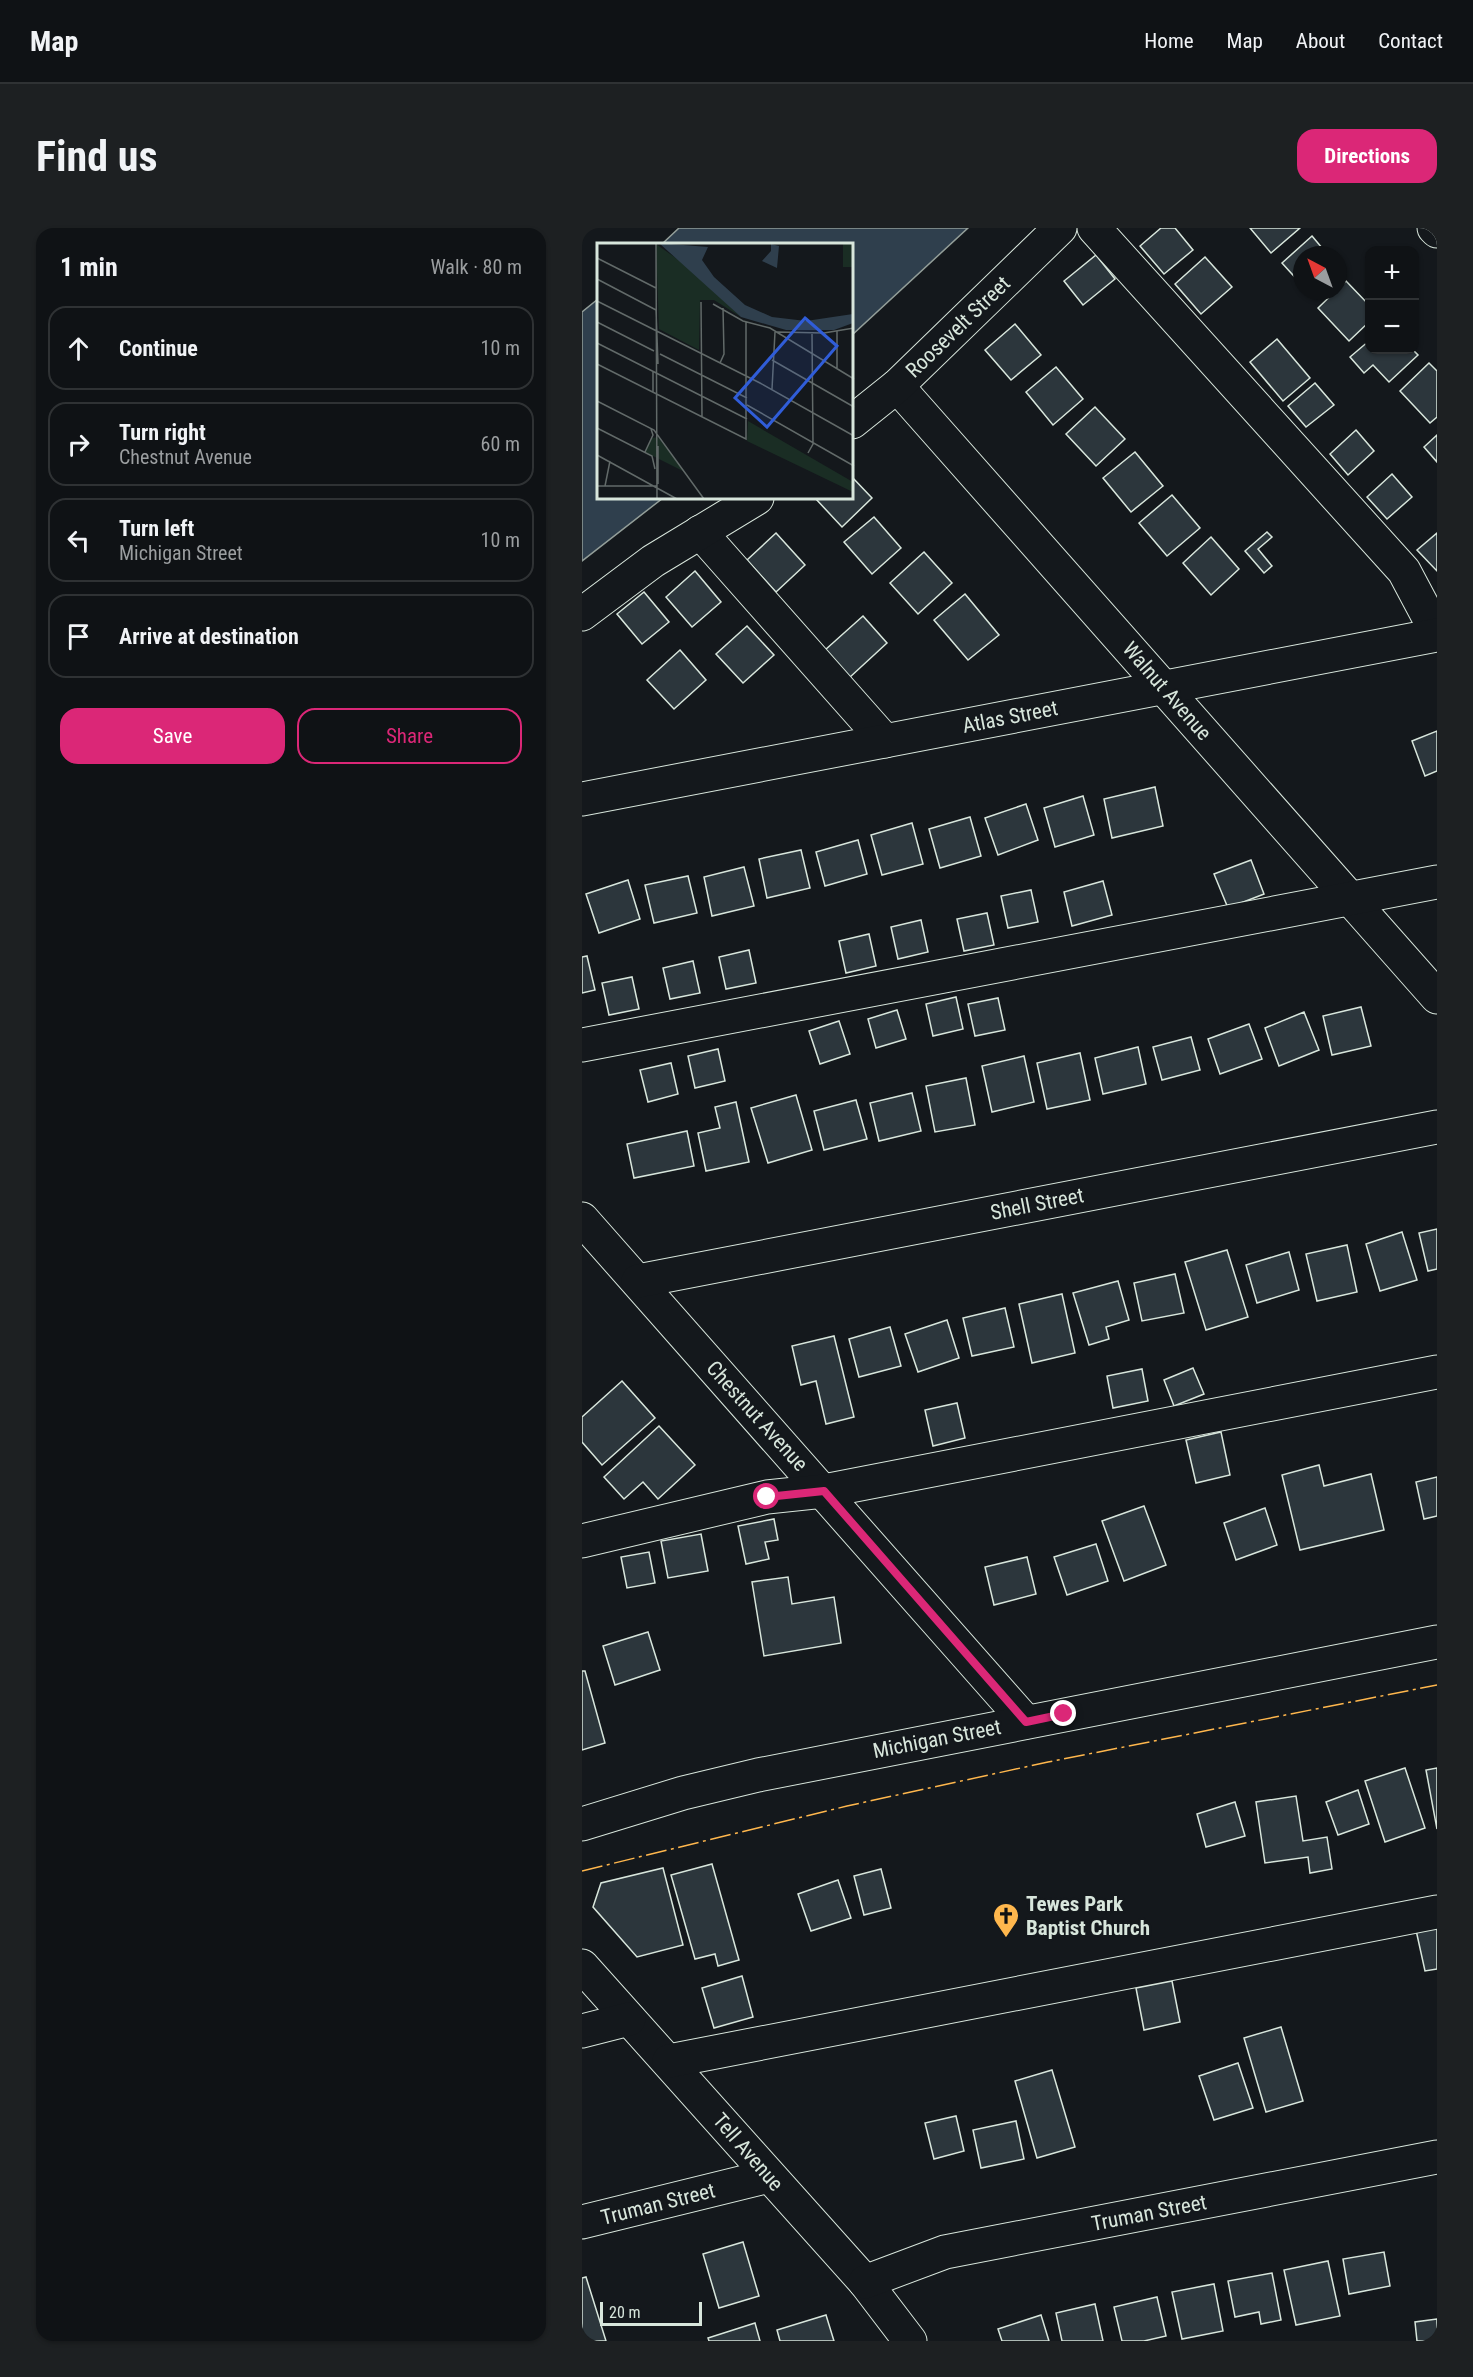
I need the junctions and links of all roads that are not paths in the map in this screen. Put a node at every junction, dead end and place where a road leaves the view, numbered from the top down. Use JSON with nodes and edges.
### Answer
{"nodes":[{"id":1,"x":1060,"y":228,"type":"edge"},
{"id":2,"x":1094,"y":228,"type":"edge"},
{"id":3,"x":1434,"y":228,"type":"edge"},
{"id":4,"x":1437,"y":231,"type":"edge"},
{"id":5,"x":897,"y":386,"type":"junction"},
{"id":6,"x":854,"y":420,"type":"edge"},
{"id":7,"x":754,"y":500,"type":"edge"},
{"id":8,"x":700,"y":532,"type":"junction"},
{"id":9,"x":582,"y":614,"type":"edge"},
{"id":10,"x":1437,"y":634,"type":"edge"},
{"id":11,"x":1163,"y":688,"type":"junction"},
{"id":12,"x":885,"y":741,"type":"junction"},
{"id":13,"x":582,"y":799,"type":"edge"},
{"id":14,"x":1437,"y":882,"type":"edge"},
{"id":15,"x":1350,"y":898,"type":"junction"},
{"id":16,"x":1437,"y":997,"type":"edge"},
{"id":17,"x":582,"y":1045,"type":"edge"},
{"id":18,"x":1437,"y":1127,"type":"edge"},
{"id":19,"x":582,"y":1219,"type":"edge"},
{"id":20,"x":638,"y":1281,"type":"junction"},
{"id":21,"x":1437,"y":1372,"type":"edge"},
{"id":22,"x":824,"y":1491,"type":"junction"},
{"id":23,"x":582,"y":1541,"type":"edge"},
{"id":24,"x":1437,"y":1642,"type":"edge"},
{"id":25,"x":1026,"y":1722,"type":"junction"},
{"id":26,"x":582,"y":1824,"type":"edge"},
{"id":27,"x":1437,"y":1912,"type":"edge"},
{"id":28,"x":582,"y":1966,"type":"edge"},
{"id":29,"x":629,"y":2019,"type":"junction"},
{"id":30,"x":582,"y":2031,"type":"edge"},
{"id":31,"x":669,"y":2061,"type":"junction"},
{"id":32,"x":1437,"y":2157,"type":"edge"},
{"id":33,"x":769,"y":2176,"type":"junction"},
{"id":34,"x":582,"y":2222,"type":"edge"},
{"id":35,"x":865,"y":2282,"type":"junction"},
{"id":36,"x":897,"y":2338,"type":"edge"}],
"edges":[{"from":1,"to":5,"type":"street","name":"Roosevelt Street"},
{"from":2,"to":10,"type":"street"},
{"from":3,"to":4,"type":"street"},
{"from":5,"to":6,"type":"street","name":"Roosevelt Street"},
{"from":5,"to":11,"type":"street","name":"Walnut Avenue"},
{"from":7,"to":8,"type":"street"},
{"from":8,"to":9,"type":"street"},
{"from":8,"to":12,"type":"street"},
{"from":10,"to":11,"type":"street","name":"Atlas Street"},
{"from":11,"to":12,"type":"street","name":"Atlas Street"},
{"from":11,"to":15,"type":"street","name":"Walnut Avenue"},
{"from":12,"to":13,"type":"street","name":"Atlas Street"},
{"from":14,"to":15,"type":"street"},
{"from":15,"to":16,"type":"street","name":"Walnut Avenue"},
{"from":15,"to":17,"type":"street"},
{"from":18,"to":20,"type":"street","name":"Shell Street"},
{"from":19,"to":20,"type":"street","name":"Chestnut Avenue"},
{"from":20,"to":22,"type":"street","name":"Chestnut Avenue"},
{"from":21,"to":22,"type":"street"},
{"from":22,"to":23,"type":"street"},
{"from":22,"to":25,"type":"street","name":"Chestnut Avenue"},
{"from":24,"to":25,"type":"street","name":"Michigan Street"},
{"from":25,"to":26,"type":"street","name":"Michigan Street"},
{"from":27,"to":31,"type":"street"},
{"from":28,"to":29,"type":"street","name":"Tell Avenue"},
{"from":29,"to":30,"type":"street"},
{"from":29,"to":31,"type":"street","name":"Tell Avenue"},
{"from":31,"to":33,"type":"street","name":"Tell Avenue"},
{"from":32,"to":35,"type":"street","name":"Truman Street"},
{"from":33,"to":34,"type":"street","name":"Truman Street"},
{"from":33,"to":35,"type":"street","name":"Tell Avenue"},
{"from":35,"to":36,"type":"street","name":"Tell Avenue"}]}
